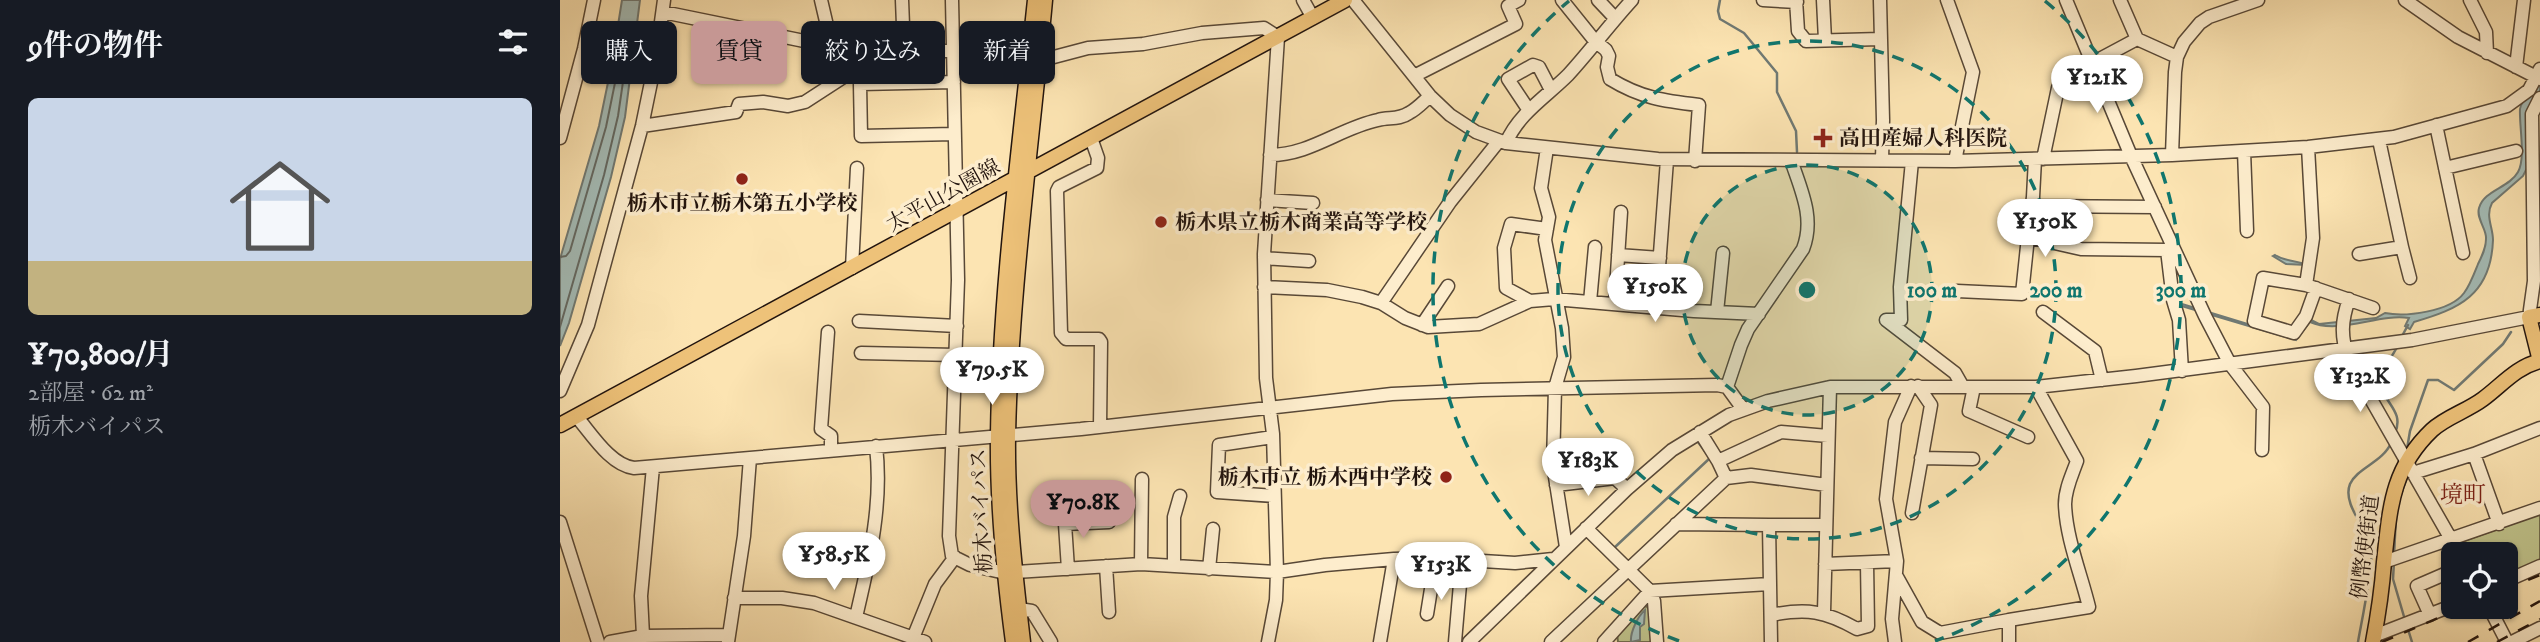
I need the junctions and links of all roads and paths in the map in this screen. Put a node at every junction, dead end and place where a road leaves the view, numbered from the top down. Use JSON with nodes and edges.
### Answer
{"nodes":[{"id":1,"x":594,"y":0,"type":"edge"},
{"id":2,"x":821,"y":0,"type":"edge"},
{"id":3,"x":902,"y":0,"type":"edge"},
{"id":4,"x":952,"y":0,"type":"edge"},
{"id":5,"x":1035,"y":0,"type":"edge"},
{"id":6,"x":1045,"y":0,"type":"edge"},
{"id":7,"x":1303,"y":0,"type":"edge"},
{"id":8,"x":1345,"y":0,"type":"edge"},
{"id":9,"x":1353,"y":0,"type":"edge"},
{"id":10,"x":1519,"y":0,"type":"edge"},
{"id":11,"x":1562,"y":0,"type":"edge"},
{"id":12,"x":1598,"y":0,"type":"edge"},
{"id":13,"x":1632,"y":0,"type":"edge"},
{"id":14,"x":1763,"y":0,"type":"edge"},
{"id":15,"x":1824,"y":0,"type":"edge"},
{"id":16,"x":1880,"y":0,"type":"edge"},
{"id":17,"x":1947,"y":0,"type":"edge"},
{"id":18,"x":2066,"y":0,"type":"edge"},
{"id":19,"x":2120,"y":0,"type":"edge"},
{"id":20,"x":2258,"y":0,"type":"edge"},
{"id":21,"x":2405,"y":0,"type":"edge"},
{"id":22,"x":2470,"y":0,"type":"edge"},
{"id":23,"x":2524,"y":0,"type":"edge"},
{"id":24,"x":1796,"y":1,"type":"edge"},
{"id":25,"x":663,"y":6,"type":"edge"},
{"id":26,"x":1313,"y":18,"type":"junction"},
{"id":27,"x":1615,"y":18,"type":"junction"},
{"id":28,"x":826,"y":21,"type":"edge"},
{"id":29,"x":903,"y":21,"type":"edge"},
{"id":30,"x":1035,"y":21,"type":"edge"},
{"id":31,"x":1041,"y":21,"type":"edge"},
{"id":32,"x":1278,"y":37,"type":"junction"},
{"id":33,"x":2137,"y":38,"type":"junction"},
{"id":34,"x":801,"y":39,"type":"edge"},
{"id":35,"x":1880,"y":39,"type":"junction"},
{"id":36,"x":1825,"y":40,"type":"junction"},
{"id":37,"x":1595,"y":41,"type":"junction"},
{"id":38,"x":945,"y":51,"type":"edge"},
{"id":39,"x":954,"y":51,"type":"junction"},
{"id":40,"x":2487,"y":52,"type":"junction"},
{"id":41,"x":1055,"y":57,"type":"edge"},
{"id":42,"x":2177,"y":57,"type":"junction"},
{"id":43,"x":2094,"y":61,"type":"junction"},
{"id":44,"x":2516,"y":67,"type":"junction"},
{"id":45,"x":2539,"y":75,"type":"edge"},
{"id":46,"x":1414,"y":76,"type":"junction"},
{"id":47,"x":954,"y":82,"type":"junction"},
{"id":48,"x":833,"y":84,"type":"edge"},
{"id":49,"x":1031,"y":84,"type":"edge"},
{"id":50,"x":1551,"y":90,"type":"junction"},
{"id":51,"x":1430,"y":96,"type":"junction"},
{"id":52,"x":2540,"y":98,"type":"edge"},
{"id":53,"x":1528,"y":109,"type":"junction"},
{"id":54,"x":2436,"y":125,"type":"junction"},
{"id":55,"x":642,"y":126,"type":"junction"},
{"id":56,"x":954,"y":134,"type":"junction"},
{"id":57,"x":560,"y":138,"type":"edge"},
{"id":58,"x":1091,"y":138,"type":"junction"},
{"id":59,"x":2379,"y":140,"type":"junction"},
{"id":60,"x":1502,"y":142,"type":"junction"},
{"id":61,"x":2308,"y":147,"type":"junction"},
{"id":62,"x":1547,"y":148,"type":"junction"},
{"id":63,"x":2516,"y":150,"type":"dead end"},
{"id":64,"x":2244,"y":151,"type":"junction"},
{"id":65,"x":1270,"y":155,"type":"junction"},
{"id":66,"x":2172,"y":155,"type":"junction"},
{"id":67,"x":2131,"y":156,"type":"junction"},
{"id":68,"x":2039,"y":159,"type":"junction"},
{"id":69,"x":1667,"y":160,"type":"junction"},
{"id":70,"x":1791,"y":160,"type":"junction"},
{"id":71,"x":1882,"y":160,"type":"junction"},
{"id":72,"x":1695,"y":161,"type":"junction"},
{"id":73,"x":1912,"y":161,"type":"junction"},
{"id":74,"x":1955,"y":161,"type":"junction"},
{"id":75,"x":857,"y":168,"type":"dead end"},
{"id":76,"x":2445,"y":168,"type":"junction"},
{"id":77,"x":1022,"y":175,"type":"junction"},
{"id":78,"x":1267,"y":200,"type":"junction"},
{"id":79,"x":1313,"y":203,"type":"dead end"},
{"id":80,"x":2032,"y":206,"type":"junction"},
{"id":81,"x":2155,"y":207,"type":"junction"},
{"id":82,"x":958,"y":210,"type":"junction"},
{"id":83,"x":1621,"y":212,"type":"dead end"},
{"id":84,"x":1547,"y":229,"type":"junction"},
{"id":85,"x":2247,"y":231,"type":"dead end"},
{"id":86,"x":2028,"y":237,"type":"junction"},
{"id":87,"x":1595,"y":247,"type":"dead end"},
{"id":88,"x":2402,"y":247,"type":"junction"},
{"id":89,"x":2170,"y":249,"type":"junction"},
{"id":90,"x":1723,"y":253,"type":"dead end"},
{"id":91,"x":2463,"y":253,"type":"dead end"},
{"id":92,"x":1618,"y":254,"type":"junction"},
{"id":93,"x":2359,"y":254,"type":"dead end"},
{"id":94,"x":1264,"y":258,"type":"junction"},
{"id":95,"x":1660,"y":258,"type":"junction"},
{"id":96,"x":1309,"y":261,"type":"dead end"},
{"id":97,"x":852,"y":268,"type":"junction"},
{"id":98,"x":2410,"y":278,"type":"dead end"},
{"id":99,"x":1448,"y":286,"type":"dead end"},
{"id":100,"x":2311,"y":287,"type":"junction"},
{"id":101,"x":1264,"y":288,"type":"junction"},
{"id":102,"x":1957,"y":291,"type":"dead end"},
{"id":103,"x":1555,"y":299,"type":"junction"},
{"id":104,"x":2348,"y":299,"type":"junction"},
{"id":105,"x":1530,"y":301,"type":"junction"},
{"id":106,"x":1590,"y":302,"type":"junction"},
{"id":107,"x":1381,"y":303,"type":"junction"},
{"id":108,"x":1615,"y":304,"type":"junction"},
{"id":109,"x":1656,"y":307,"type":"junction"},
{"id":110,"x":2373,"y":308,"type":"dead end"},
{"id":111,"x":1717,"y":312,"type":"junction"},
{"id":112,"x":2043,"y":312,"type":"dead end"},
{"id":113,"x":1759,"y":314,"type":"junction"},
{"id":114,"x":2534,"y":316,"type":"edge"},
{"id":115,"x":859,"y":321,"type":"dead end"},
{"id":116,"x":1422,"y":325,"type":"junction"},
{"id":117,"x":957,"y":326,"type":"junction"},
{"id":118,"x":828,"y":332,"type":"dead end"},
{"id":119,"x":2345,"y":350,"type":"junction"},
{"id":120,"x":861,"y":353,"type":"dead end"},
{"id":121,"x":956,"y":355,"type":"junction"},
{"id":122,"x":2540,"y":361,"type":"edge"},
{"id":123,"x":2230,"y":364,"type":"junction"},
{"id":124,"x":2182,"y":371,"type":"junction"},
{"id":125,"x":2102,"y":380,"type":"junction"},
{"id":126,"x":1915,"y":386,"type":"junction"},
{"id":127,"x":1727,"y":387,"type":"junction"},
{"id":128,"x":1830,"y":387,"type":"junction"},
{"id":129,"x":1968,"y":387,"type":"junction"},
{"id":130,"x":2036,"y":387,"type":"junction"},
{"id":131,"x":1555,"y":388,"type":"junction"},
{"id":132,"x":560,"y":391,"type":"edge"},
{"id":133,"x":1269,"y":407,"type":"junction"},
{"id":134,"x":1743,"y":409,"type":"junction"},
{"id":135,"x":576,"y":416,"type":"junction"},
{"id":136,"x":560,"y":425,"type":"edge"},
{"id":137,"x":1100,"y":427,"type":"junction"},
{"id":138,"x":2540,"y":428,"type":"edge"},
{"id":139,"x":1700,"y":432,"type":"junction"},
{"id":140,"x":1003,"y":435,"type":"junction"},
{"id":141,"x":1828,"y":436,"type":"junction"},
{"id":142,"x":1273,"y":437,"type":"junction"},
{"id":143,"x":2028,"y":438,"type":"dead end"},
{"id":144,"x":953,"y":440,"type":"junction"},
{"id":145,"x":876,"y":446,"type":"junction"},
{"id":146,"x":2262,"y":450,"type":"dead end"},
{"id":147,"x":831,"y":451,"type":"junction"},
{"id":148,"x":2474,"y":454,"type":"junction"},
{"id":149,"x":1922,"y":457,"type":"junction"},
{"id":150,"x":750,"y":458,"type":"junction"},
{"id":151,"x":1973,"y":459,"type":"dead end"},
{"id":152,"x":1718,"y":461,"type":"junction"},
{"id":153,"x":653,"y":467,"type":"junction"},
{"id":154,"x":2410,"y":468,"type":"junction"},
{"id":155,"x":1726,"y":478,"type":"junction"},
{"id":156,"x":1143,"y":479,"type":"dead end"},
{"id":157,"x":1556,"y":485,"type":"junction"},
{"id":158,"x":1827,"y":485,"type":"junction"},
{"id":159,"x":1627,"y":489,"type":"junction"},
{"id":160,"x":1180,"y":496,"type":"dead end"},
{"id":161,"x":1274,"y":496,"type":"junction"},
{"id":162,"x":2540,"y":508,"type":"edge"},
{"id":163,"x":1912,"y":513,"type":"dead end"},
{"id":164,"x":560,"y":522,"type":"edge"},
{"id":165,"x":1109,"y":522,"type":"dead end"},
{"id":166,"x":1676,"y":524,"type":"junction"},
{"id":167,"x":2499,"y":524,"type":"junction"},
{"id":168,"x":1769,"y":525,"type":"junction"},
{"id":169,"x":1826,"y":525,"type":"junction"},
{"id":170,"x":1586,"y":528,"type":"junction"},
{"id":171,"x":1213,"y":529,"type":"dead end"},
{"id":172,"x":2452,"y":539,"type":"junction"},
{"id":173,"x":2454,"y":542,"type":"edge"},
{"id":174,"x":1566,"y":547,"type":"junction"},
{"id":175,"x":955,"y":557,"type":"junction"},
{"id":176,"x":1436,"y":558,"type":"junction"},
{"id":177,"x":1394,"y":559,"type":"junction"},
{"id":178,"x":1553,"y":559,"type":"junction"},
{"id":179,"x":1462,"y":561,"type":"junction"},
{"id":180,"x":1897,"y":561,"type":"junction"},
{"id":181,"x":2384,"y":562,"type":"junction"},
{"id":182,"x":1141,"y":564,"type":"junction"},
{"id":183,"x":1825,"y":564,"type":"junction"},
{"id":184,"x":1867,"y":564,"type":"junction"},
{"id":185,"x":1174,"y":565,"type":"junction"},
{"id":186,"x":1106,"y":566,"type":"junction"},
{"id":187,"x":2540,"y":566,"type":"edge"},
{"id":188,"x":1068,"y":569,"type":"junction"},
{"id":189,"x":1209,"y":569,"type":"junction"},
{"id":190,"x":1627,"y":569,"type":"junction"},
{"id":191,"x":1277,"y":572,"type":"junction"},
{"id":192,"x":1010,"y":573,"type":"junction"},
{"id":193,"x":2441,"y":576,"type":"edge"},
{"id":194,"x":2518,"y":576,"type":"edge"},
{"id":195,"x":1897,"y":577,"type":"junction"},
{"id":196,"x":1770,"y":584,"type":"junction"},
{"id":197,"x":1650,"y":591,"type":"junction"},
{"id":198,"x":734,"y":598,"type":"junction"},
{"id":199,"x":1019,"y":609,"type":"junction"},
{"id":200,"x":2441,"y":610,"type":"edge"},
{"id":201,"x":1109,"y":612,"type":"dead end"},
{"id":202,"x":1824,"y":612,"type":"junction"},
{"id":203,"x":1427,"y":614,"type":"dead end"},
{"id":204,"x":1771,"y":615,"type":"junction"},
{"id":205,"x":2430,"y":615,"type":"junction"},
{"id":206,"x":856,"y":617,"type":"junction"},
{"id":207,"x":2496,"y":619,"type":"edge"},
{"id":208,"x":2009,"y":620,"type":"junction"},
{"id":209,"x":1616,"y":628,"type":"junction"},
{"id":210,"x":2540,"y":628,"type":"edge"},
{"id":211,"x":643,"y":636,"type":"junction"},
{"id":212,"x":1955,"y":637,"type":"edge"},
{"id":213,"x":728,"y":638,"type":"edge"},
{"id":214,"x":2373,"y":639,"type":"edge"},
{"id":215,"x":919,"y":640,"type":"edge"},
{"id":216,"x":598,"y":642,"type":"edge"},
{"id":217,"x":610,"y":642,"type":"edge"},
{"id":218,"x":1013,"y":642,"type":"edge"},
{"id":219,"x":1023,"y":642,"type":"edge"},
{"id":220,"x":1051,"y":642,"type":"edge"},
{"id":221,"x":1268,"y":642,"type":"edge"},
{"id":222,"x":1380,"y":642,"type":"edge"},
{"id":223,"x":1455,"y":642,"type":"edge"},
{"id":224,"x":1468,"y":642,"type":"edge"},
{"id":225,"x":1551,"y":642,"type":"edge"},
{"id":226,"x":1604,"y":642,"type":"edge"},
{"id":227,"x":1616,"y":642,"type":"edge"},
{"id":228,"x":1657,"y":642,"type":"edge"},
{"id":229,"x":1771,"y":642,"type":"edge"},
{"id":230,"x":1895,"y":642,"type":"edge"},
{"id":231,"x":2009,"y":642,"type":"edge"},
{"id":232,"x":2510,"y":642,"type":"edge"}],
"edges":[{"from":1,"to":57,"type":"street"},
{"from":2,"to":28,"type":"street"},
{"from":3,"to":29,"type":"street"},
{"from":4,"to":39,"type":"street"},
{"from":5,"to":30,"type":"main road","name":"栃木バイパス"},
{"from":6,"to":31,"type":"main road","name":"栃木バイパス"},
{"from":7,"to":26,"type":"street"},
{"from":8,"to":26,"type":"main road","name":"太平山公園線"},
{"from":9,"to":46,"type":"street"},
{"from":10,"to":46,"type":"street"},
{"from":11,"to":37,"type":"street"},
{"from":12,"to":27,"type":"street"},
{"from":13,"to":27,"type":"street"},
{"from":14,"to":24,"type":"street"},
{"from":15,"to":36,"type":"street"},
{"from":16,"to":35,"type":"street"},
{"from":17,"to":74,"type":"street"},
{"from":18,"to":43,"type":"street"},
{"from":19,"to":33,"type":"street"},
{"from":20,"to":42,"type":"street"},
{"from":21,"to":40,"type":"street"},
{"from":22,"to":40,"type":"street"},
{"from":23,"to":44,"type":"street"},
{"from":24,"to":36,"type":"street"},
{"from":25,"to":34,"type":"street"},
{"from":25,"to":55,"type":"street"},
{"from":26,"to":32,"type":"main road","name":"太平山公園線"},
{"from":27,"to":37,"type":"street"},
{"from":32,"to":41,"type":"street"},
{"from":32,"to":58,"type":"main road","name":"太平山公園線"},
{"from":32,"to":65,"type":"street"},
{"from":33,"to":42,"type":"street"},
{"from":33,"to":43,"type":"street"},
{"from":35,"to":36,"type":"street"},
{"from":35,"to":71,"type":"street"},
{"from":37,"to":50,"type":"street"},
{"from":37,"to":72,"type":"street"},
{"from":38,"to":39,"type":"street"},
{"from":39,"to":47,"type":"street"},
{"from":40,"to":44,"type":"street"},
{"from":42,"to":66,"type":"street"},
{"from":43,"to":67,"type":"street"},
{"from":43,"to":68,"type":"street"},
{"from":44,"to":45,"type":"street"},
{"from":45,"to":54,"type":"street"},
{"from":46,"to":51,"type":"street"},
{"from":47,"to":56,"type":"street"},
{"from":47,"to":56,"type":"street"},
{"from":48,"to":55,"type":"street"},
{"from":49,"to":77,"type":"main road","name":"栃木バイパス"},
{"from":50,"to":53,"type":"street"},
{"from":50,"to":53,"type":"street"},
{"from":51,"to":60,"type":"street"},
{"from":51,"to":65,"type":"street"},
{"from":52,"to":114,"type":"street"},
{"from":53,"to":60,"type":"street"},
{"from":54,"to":59,"type":"street"},
{"from":54,"to":76,"type":"street"},
{"from":55,"to":132,"type":"street"},
{"from":56,"to":82,"type":"street"},
{"from":58,"to":77,"type":"main road","name":"太平山公園線"},
{"from":58,"to":137,"type":"street"},
{"from":59,"to":61,"type":"street"},
{"from":59,"to":88,"type":"street"},
{"from":60,"to":62,"type":"street"},
{"from":60,"to":107,"type":"street"},
{"from":61,"to":64,"type":"street"},
{"from":61,"to":100,"type":"street"},
{"from":62,"to":69,"type":"street"},
{"from":62,"to":84,"type":"street"},
{"from":63,"to":76,"type":"street"},
{"from":64,"to":66,"type":"street"},
{"from":64,"to":85,"type":"street"},
{"from":65,"to":78,"type":"street"},
{"from":66,"to":67,"type":"street"},
{"from":67,"to":68,"type":"street"},
{"from":67,"to":81,"type":"street"},
{"from":68,"to":74,"type":"street"},
{"from":68,"to":80,"type":"street"},
{"from":69,"to":72,"type":"street"},
{"from":69,"to":95,"type":"street"},
{"from":70,"to":71,"type":"street"},
{"from":70,"to":72,"type":"street"},
{"from":70,"to":113,"type":"street"},
{"from":71,"to":73,"type":"street"},
{"from":73,"to":74,"type":"street"},
{"from":73,"to":129,"type":"street"},
{"from":75,"to":97,"type":"street"},
{"from":76,"to":91,"type":"street"},
{"from":77,"to":82,"type":"main road","name":"太平山公園線"},
{"from":77,"to":140,"type":"main road","name":"栃木バイパス"},
{"from":78,"to":79,"type":"street"},
{"from":78,"to":94,"type":"street"},
{"from":80,"to":81,"type":"street"},
{"from":80,"to":86,"type":"street"},
{"from":81,"to":89,"type":"street"},
{"from":82,"to":97,"type":"main road","name":"太平山公園線"},
{"from":82,"to":117,"type":"street"},
{"from":83,"to":92,"type":"street"},
{"from":84,"to":103,"type":"street"},
{"from":84,"to":105,"type":"street"},
{"from":86,"to":89,"type":"street"},
{"from":86,"to":102,"type":"street"},
{"from":87,"to":106,"type":"street"},
{"from":88,"to":93,"type":"street"},
{"from":88,"to":98,"type":"street"},
{"from":89,"to":123,"type":"street"},
{"from":89,"to":124,"type":"street"},
{"from":90,"to":111,"type":"street"},
{"from":92,"to":95,"type":"street"},
{"from":92,"to":108,"type":"street"},
{"from":94,"to":96,"type":"street"},
{"from":94,"to":101,"type":"street"},
{"from":95,"to":109,"type":"street"},
{"from":97,"to":135,"type":"main road","name":"太平山公園線"},
{"from":99,"to":116,"type":"street"},
{"from":100,"to":100,"type":"street"},
{"from":100,"to":104,"type":"street"},
{"from":101,"to":107,"type":"street"},
{"from":101,"to":133,"type":"street"},
{"from":103,"to":105,"type":"street"},
{"from":103,"to":106,"type":"street"},
{"from":103,"to":131,"type":"street"},
{"from":104,"to":110,"type":"street"},
{"from":104,"to":119,"type":"street"},
{"from":105,"to":116,"type":"street"},
{"from":106,"to":108,"type":"street"},
{"from":107,"to":116,"type":"street"},
{"from":108,"to":109,"type":"street"},
{"from":109,"to":111,"type":"street"},
{"from":111,"to":113,"type":"street"},
{"from":112,"to":125,"type":"street"},
{"from":113,"to":127,"type":"street"},
{"from":114,"to":119,"type":"street"},
{"from":114,"to":122,"type":"main road","name":"例幣使街道"},
{"from":115,"to":117,"type":"street"},
{"from":117,"to":121,"type":"street"},
{"from":118,"to":147,"type":"street"},
{"from":119,"to":123,"type":"street"},
{"from":119,"to":154,"type":"street"},
{"from":120,"to":121,"type":"street"},
{"from":121,"to":144,"type":"street"},
{"from":122,"to":154,"type":"main road","name":"例幣使街道"},
{"from":123,"to":124,"type":"street"},
{"from":123,"to":146,"type":"street"},
{"from":124,"to":125,"type":"street"},
{"from":125,"to":130,"type":"street"},
{"from":126,"to":128,"type":"street"},
{"from":126,"to":129,"type":"street"},
{"from":126,"to":149,"type":"street"},
{"from":126,"to":180,"type":"street"},
{"from":127,"to":131,"type":"street"},
{"from":127,"to":134,"type":"street"},
{"from":128,"to":134,"type":"street"},
{"from":128,"to":141,"type":"street"},
{"from":129,"to":130,"type":"street"},
{"from":129,"to":143,"type":"street"},
{"from":130,"to":208,"type":"street"},
{"from":131,"to":133,"type":"street"},
{"from":131,"to":157,"type":"street"},
{"from":133,"to":137,"type":"street"},
{"from":133,"to":142,"type":"street"},
{"from":134,"to":139,"type":"street"},
{"from":135,"to":136,"type":"main road","name":"太平山公園線"},
{"from":135,"to":153,"type":"street"},
{"from":137,"to":140,"type":"street"},
{"from":138,"to":148,"type":"street"},
{"from":139,"to":152,"type":"street"},
{"from":139,"to":159,"type":"street"},
{"from":140,"to":144,"type":"street"},
{"from":140,"to":192,"type":"main road","name":"栃木バイパス"},
{"from":141,"to":152,"type":"street"},
{"from":141,"to":158,"type":"street"},
{"from":142,"to":161,"type":"street"},
{"from":142,"to":161,"type":"street"},
{"from":144,"to":145,"type":"street"},
{"from":144,"to":175,"type":"street"},
{"from":145,"to":147,"type":"street"},
{"from":145,"to":206,"type":"street"},
{"from":147,"to":150,"type":"street"},
{"from":148,"to":154,"type":"street"},
{"from":148,"to":167,"type":"street"},
{"from":149,"to":151,"type":"street"},
{"from":149,"to":163,"type":"street"},
{"from":150,"to":153,"type":"street"},
{"from":150,"to":198,"type":"street"},
{"from":152,"to":155,"type":"street"},
{"from":153,"to":211,"type":"street"},
{"from":154,"to":172,"type":"street"},
{"from":154,"to":181,"type":"main road","name":"例幣使街道"},
{"from":155,"to":158,"type":"street"},
{"from":155,"to":166,"type":"street"},
{"from":156,"to":182,"type":"street"},
{"from":157,"to":159,"type":"street"},
{"from":157,"to":174,"type":"street"},
{"from":158,"to":169,"type":"street"},
{"from":159,"to":170,"type":"street"},
{"from":160,"to":185,"type":"street"},
{"from":161,"to":191,"type":"street"},
{"from":162,"to":167,"type":"street"},
{"from":164,"to":216,"type":"street"},
{"from":165,"to":188,"type":"street"},
{"from":166,"to":168,"type":"street"},
{"from":166,"to":190,"type":"street"},
{"from":167,"to":172,"type":"street"},
{"from":168,"to":169,"type":"street"},
{"from":168,"to":196,"type":"street"},
{"from":169,"to":183,"type":"street"},
{"from":170,"to":174,"type":"street"},
{"from":170,"to":190,"type":"street"},
{"from":171,"to":189,"type":"street"},
{"from":172,"to":173,"type":"street"},
{"from":172,"to":181,"type":"street"},
{"from":174,"to":178,"type":"street"},
{"from":175,"to":192,"type":"street"},
{"from":175,"to":215,"type":"street"},
{"from":176,"to":177,"type":"street"},
{"from":176,"to":179,"type":"street"},
{"from":176,"to":203,"type":"street"},
{"from":177,"to":191,"type":"street"},
{"from":177,"to":222,"type":"street"},
{"from":178,"to":179,"type":"street"},
{"from":178,"to":224,"type":"street"},
{"from":179,"to":223,"type":"street"},
{"from":180,"to":184,"type":"street"},
{"from":180,"to":195,"type":"street"},
{"from":181,"to":214,"type":"main road","name":"例幣使街道"},
{"from":182,"to":185,"type":"street"},
{"from":182,"to":186,"type":"street"},
{"from":183,"to":184,"type":"street"},
{"from":183,"to":202,"type":"street"},
{"from":184,"to":202,"type":"street"},
{"from":185,"to":189,"type":"street"},
{"from":186,"to":188,"type":"street"},
{"from":186,"to":201,"type":"street"},
{"from":187,"to":194,"type":"street"},
{"from":188,"to":192,"type":"street"},
{"from":189,"to":191,"type":"street"},
{"from":190,"to":197,"type":"street"},
{"from":190,"to":225,"type":"street"},
{"from":191,"to":221,"type":"street"},
{"from":192,"to":199,"type":"main road","name":"栃木バイパス"},
{"from":192,"to":218,"type":"main road","name":"栃木バイパス"},
{"from":193,"to":205,"type":"street"},
{"from":195,"to":212,"type":"street"},
{"from":195,"to":230,"type":"street"},
{"from":196,"to":197,"type":"street"},
{"from":196,"to":204,"type":"street"},
{"from":197,"to":209,"type":"street"},
{"from":197,"to":228,"type":"street"},
{"from":198,"to":206,"type":"street"},
{"from":198,"to":213,"type":"street"},
{"from":199,"to":219,"type":"main road","name":"栃木バイパス"},
{"from":199,"to":220,"type":"street"},
{"from":200,"to":205,"type":"street"},
{"from":202,"to":204,"type":"street"},
{"from":204,"to":229,"type":"street"},
{"from":205,"to":214,"type":"street"},
{"from":206,"to":215,"type":"street"},
{"from":207,"to":232,"type":"street"},
{"from":208,"to":212,"type":"street"},
{"from":208,"to":231,"type":"street"},
{"from":209,"to":226,"type":"street"},
{"from":209,"to":227,"type":"street"},
{"from":210,"to":232,"type":"street"},
{"from":211,"to":213,"type":"street"},
{"from":211,"to":217,"type":"street"}]}
